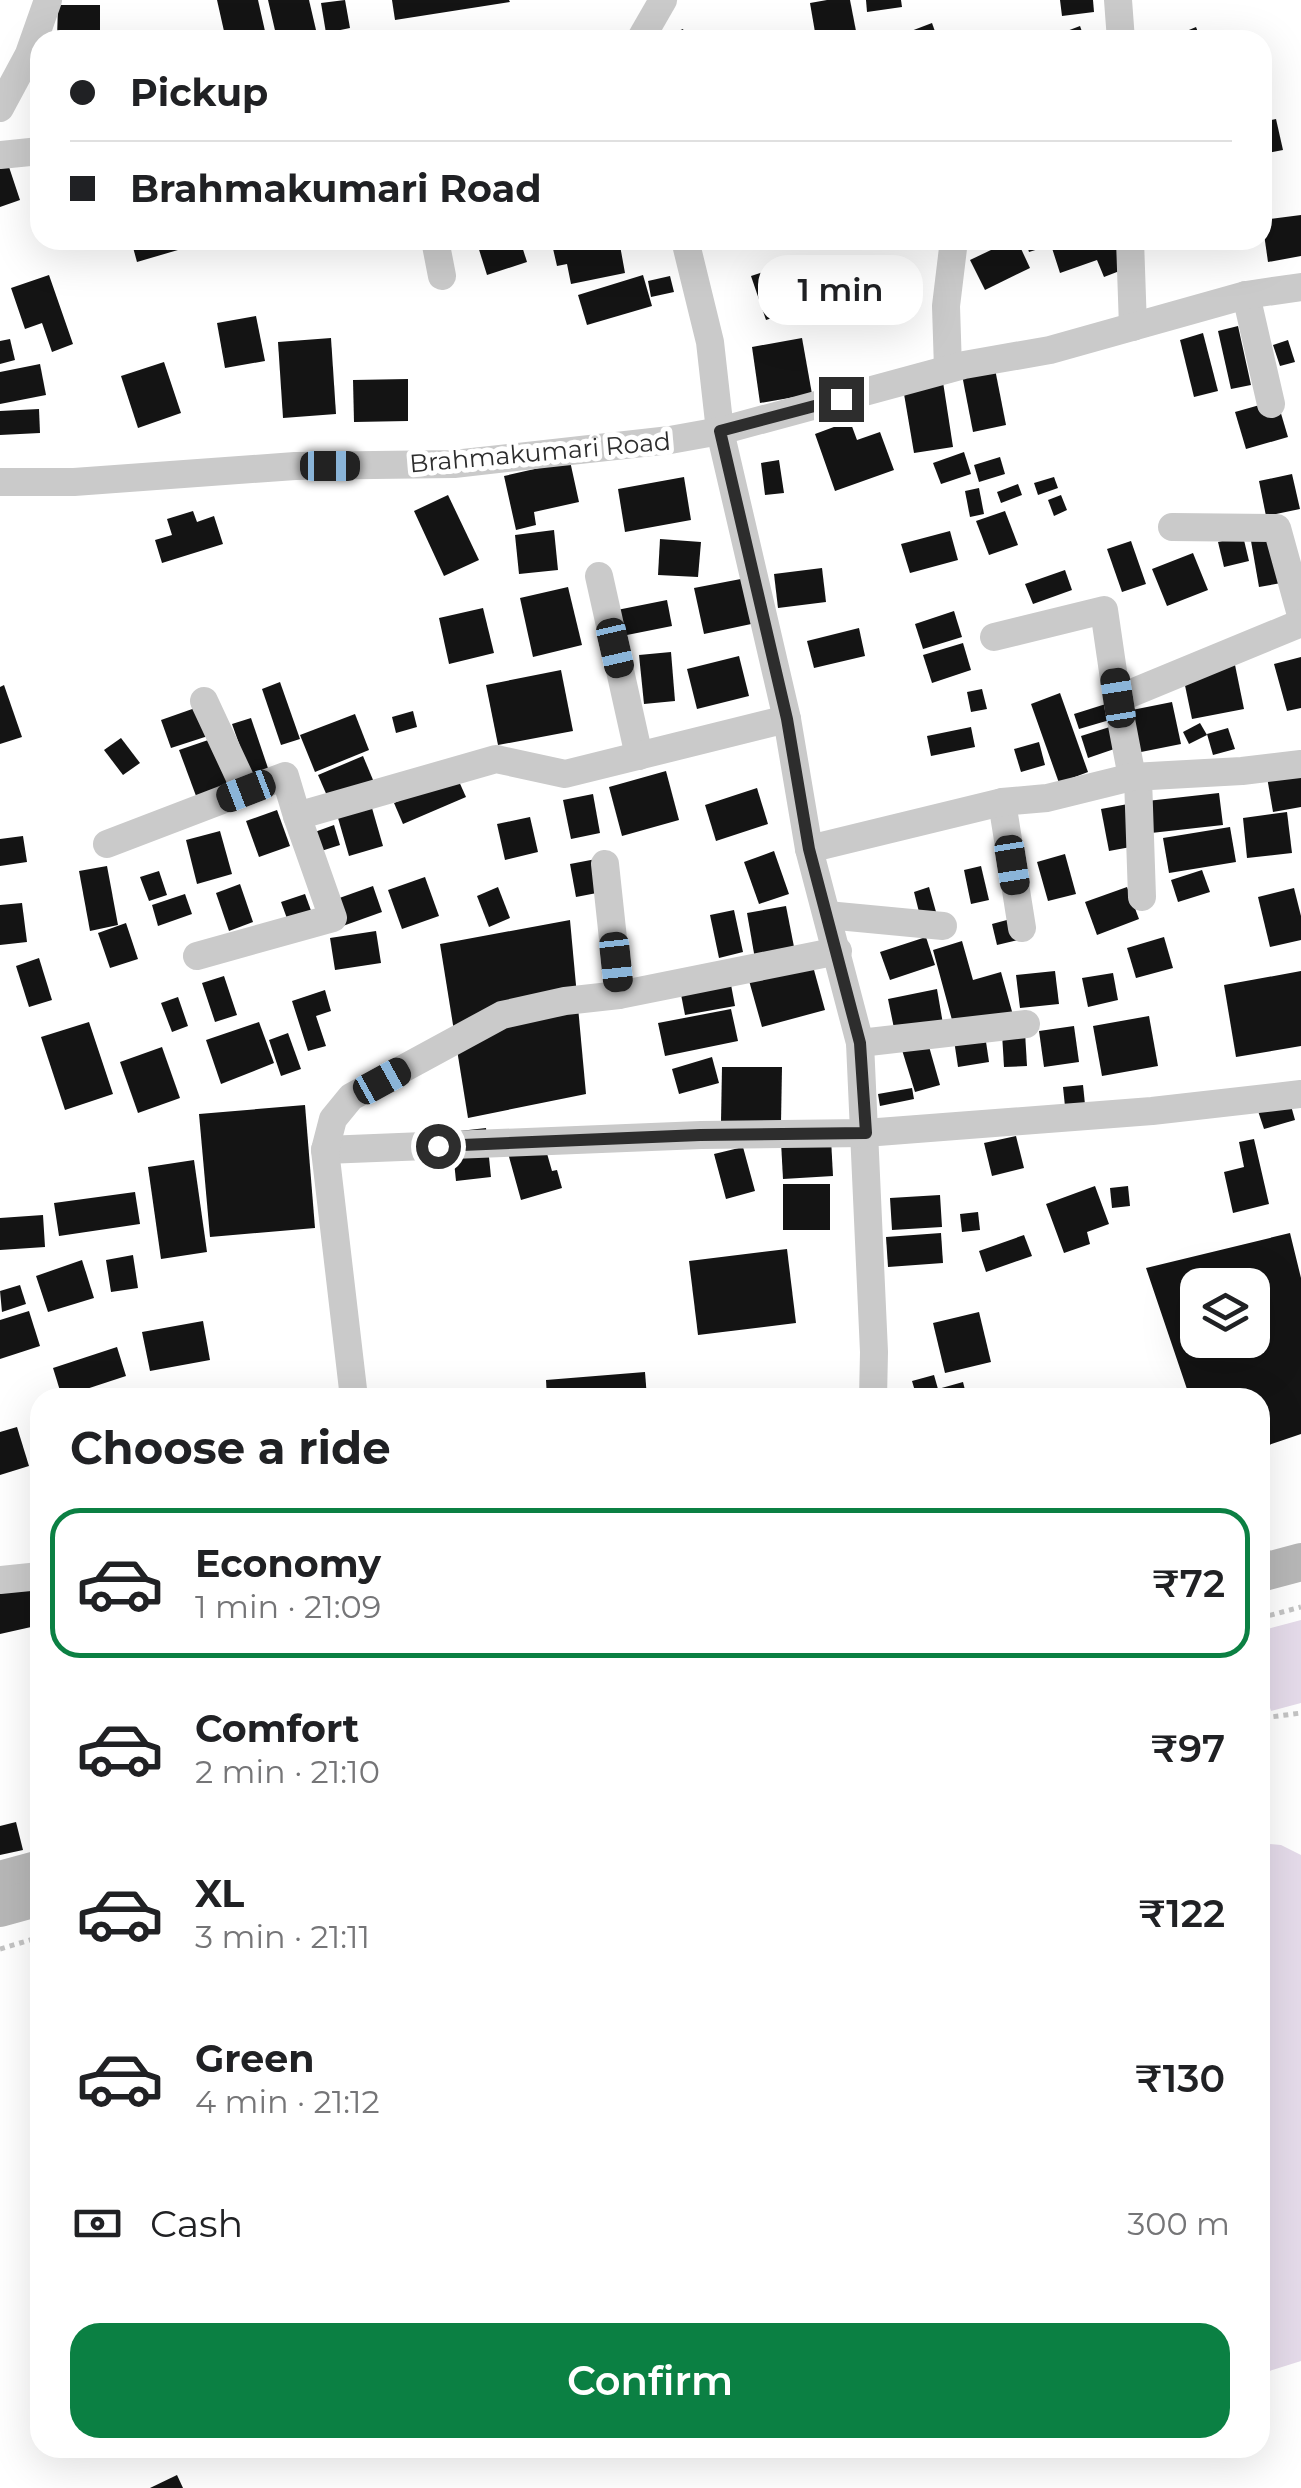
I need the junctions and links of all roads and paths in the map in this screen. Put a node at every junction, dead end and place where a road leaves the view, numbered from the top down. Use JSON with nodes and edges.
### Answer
{"nodes":[{"id":1,"x":48,"y":0,"type":"edge"},
{"id":2,"x":663,"y":0,"type":"edge"},
{"id":3,"x":1118,"y":0,"type":"edge"},
{"id":4,"x":37,"y":30,"type":"edge"},
{"id":5,"x":646,"y":30,"type":"edge"},
{"id":6,"x":1120,"y":30,"type":"edge"},
{"id":7,"x":30,"y":51,"type":"edge"},
{"id":8,"x":0,"y":108,"type":"edge"},
{"id":9,"x":30,"y":152,"type":"edge"},
{"id":10,"x":0,"y":154,"type":"edge"},
{"id":11,"x":437,"y":250,"type":"edge"},
{"id":12,"x":687,"y":250,"type":"edge"},
{"id":13,"x":953,"y":250,"type":"edge"},
{"id":14,"x":1130,"y":250,"type":"edge"},
{"id":15,"x":442,"y":276,"type":"dead end"},
{"id":16,"x":1301,"y":287,"type":"edge"},
{"id":17,"x":1246,"y":295,"type":"junction"},
{"id":18,"x":1133,"y":327,"type":"junction"},
{"id":19,"x":948,"y":369,"type":"junction"},
{"id":20,"x":1271,"y":404,"type":"dead end"},
{"id":21,"x":720,"y":431,"type":"junction"},
{"id":22,"x":0,"y":482,"type":"edge"},
{"id":23,"x":1172,"y":527,"type":"dead end"},
{"id":24,"x":599,"y":576,"type":"dead end"},
{"id":25,"x":1301,"y":615,"type":"edge"},
{"id":26,"x":1301,"y":623,"type":"edge"},
{"id":27,"x":994,"y":636,"type":"dead end"},
{"id":28,"x":1118,"y":698,"type":"junction"},
{"id":29,"x":204,"y":701,"type":"dead end"},
{"id":30,"x":787,"y":719,"type":"junction"},
{"id":31,"x":639,"y":756,"type":"junction"},
{"id":32,"x":1301,"y":764,"type":"edge"},
{"id":33,"x":1135,"y":777,"type":"junction"},
{"id":34,"x":246,"y":791,"type":"junction"},
{"id":35,"x":1002,"y":802,"type":"junction"},
{"id":36,"x":297,"y":816,"type":"junction"},
{"id":37,"x":108,"y":844,"type":"dead end"},
{"id":38,"x":809,"y":849,"type":"junction"},
{"id":39,"x":605,"y":864,"type":"dead end"},
{"id":40,"x":1142,"y":897,"type":"dead end"},
{"id":41,"x":827,"y":915,"type":"junction"},
{"id":42,"x":944,"y":926,"type":"dead end"},
{"id":43,"x":1022,"y":928,"type":"dead end"},
{"id":44,"x":838,"y":951,"type":"junction"},
{"id":45,"x":198,"y":956,"type":"dead end"},
{"id":46,"x":619,"y":995,"type":"junction"},
{"id":47,"x":1026,"y":1024,"type":"dead end"},
{"id":48,"x":860,"y":1043,"type":"junction"},
{"id":49,"x":1301,"y":1094,"type":"edge"},
{"id":50,"x":866,"y":1133,"type":"junction"},
{"id":51,"x":325,"y":1150,"type":"junction"},
{"id":52,"x":353,"y":1388,"type":"edge"},
{"id":53,"x":873,"y":1388,"type":"edge"},
{"id":54,"x":1301,"y":1536,"type":"edge"},
{"id":55,"x":1270,"y":1544,"type":"edge"},
{"id":56,"x":1301,"y":1562,"type":"edge"},
{"id":57,"x":1270,"y":1570,"type":"edge"},
{"id":58,"x":30,"y":1577,"type":"edge"},
{"id":59,"x":0,"y":1580,"type":"edge"},
{"id":60,"x":1301,"y":1607,"type":"edge"},
{"id":61,"x":1270,"y":1615,"type":"edge"},
{"id":62,"x":1301,"y":1712,"type":"edge"},
{"id":63,"x":1270,"y":1717,"type":"edge"},
{"id":64,"x":30,"y":1871,"type":"edge"},
{"id":65,"x":0,"y":1880,"type":"edge"},
{"id":66,"x":30,"y":1900,"type":"edge"},
{"id":67,"x":0,"y":1908,"type":"edge"},
{"id":68,"x":30,"y":1940,"type":"edge"},
{"id":69,"x":0,"y":1949,"type":"edge"}],
"edges":[{"from":1,"to":4,"type":"street"},
{"from":2,"to":5,"type":"street"},
{"from":3,"to":6,"type":"street"},
{"from":7,"to":8,"type":"street"},
{"from":9,"to":10,"type":"street"},
{"from":11,"to":15,"type":"street"},
{"from":12,"to":21,"type":"street"},
{"from":13,"to":19,"type":"street"},
{"from":14,"to":18,"type":"street"},
{"from":16,"to":17,"type":"street","name":"Brahmakumari Road"},
{"from":17,"to":18,"type":"street","name":"Brahmakumari Road"},
{"from":17,"to":20,"type":"street"},
{"from":18,"to":19,"type":"street","name":"Brahmakumari Road"},
{"from":19,"to":21,"type":"street","name":"Brahmakumari Road"},
{"from":21,"to":22,"type":"street","name":"Brahmakumari Road"},
{"from":21,"to":30,"type":"street"},
{"from":23,"to":25,"type":"street"},
{"from":24,"to":31,"type":"street"},
{"from":26,"to":28,"type":"street"},
{"from":27,"to":28,"type":"street"},
{"from":28,"to":33,"type":"street"},
{"from":29,"to":34,"type":"street"},
{"from":30,"to":31,"type":"street"},
{"from":30,"to":38,"type":"street"},
{"from":31,"to":36,"type":"street"},
{"from":32,"to":33,"type":"street"},
{"from":33,"to":35,"type":"street"},
{"from":33,"to":40,"type":"street"},
{"from":34,"to":36,"type":"street"},
{"from":34,"to":37,"type":"street"},
{"from":35,"to":38,"type":"street"},
{"from":35,"to":43,"type":"street"},
{"from":36,"to":45,"type":"street"},
{"from":38,"to":41,"type":"street"},
{"from":39,"to":46,"type":"street"},
{"from":41,"to":42,"type":"street"},
{"from":41,"to":44,"type":"street"},
{"from":44,"to":46,"type":"street"},
{"from":44,"to":48,"type":"street"},
{"from":46,"to":51,"type":"street"},
{"from":47,"to":48,"type":"street"},
{"from":48,"to":50,"type":"street"},
{"from":49,"to":50,"type":"street"},
{"from":50,"to":51,"type":"street"},
{"from":50,"to":53,"type":"street"},
{"from":51,"to":52,"type":"street"},
{"from":54,"to":55,"type":"main road"},
{"from":56,"to":57,"type":"main road"},
{"from":58,"to":59,"type":"street"},
{"from":60,"to":61,"type":"path"},
{"from":62,"to":63,"type":"path"},
{"from":64,"to":65,"type":"main road"},
{"from":66,"to":67,"type":"main road"},
{"from":68,"to":69,"type":"path"}]}
